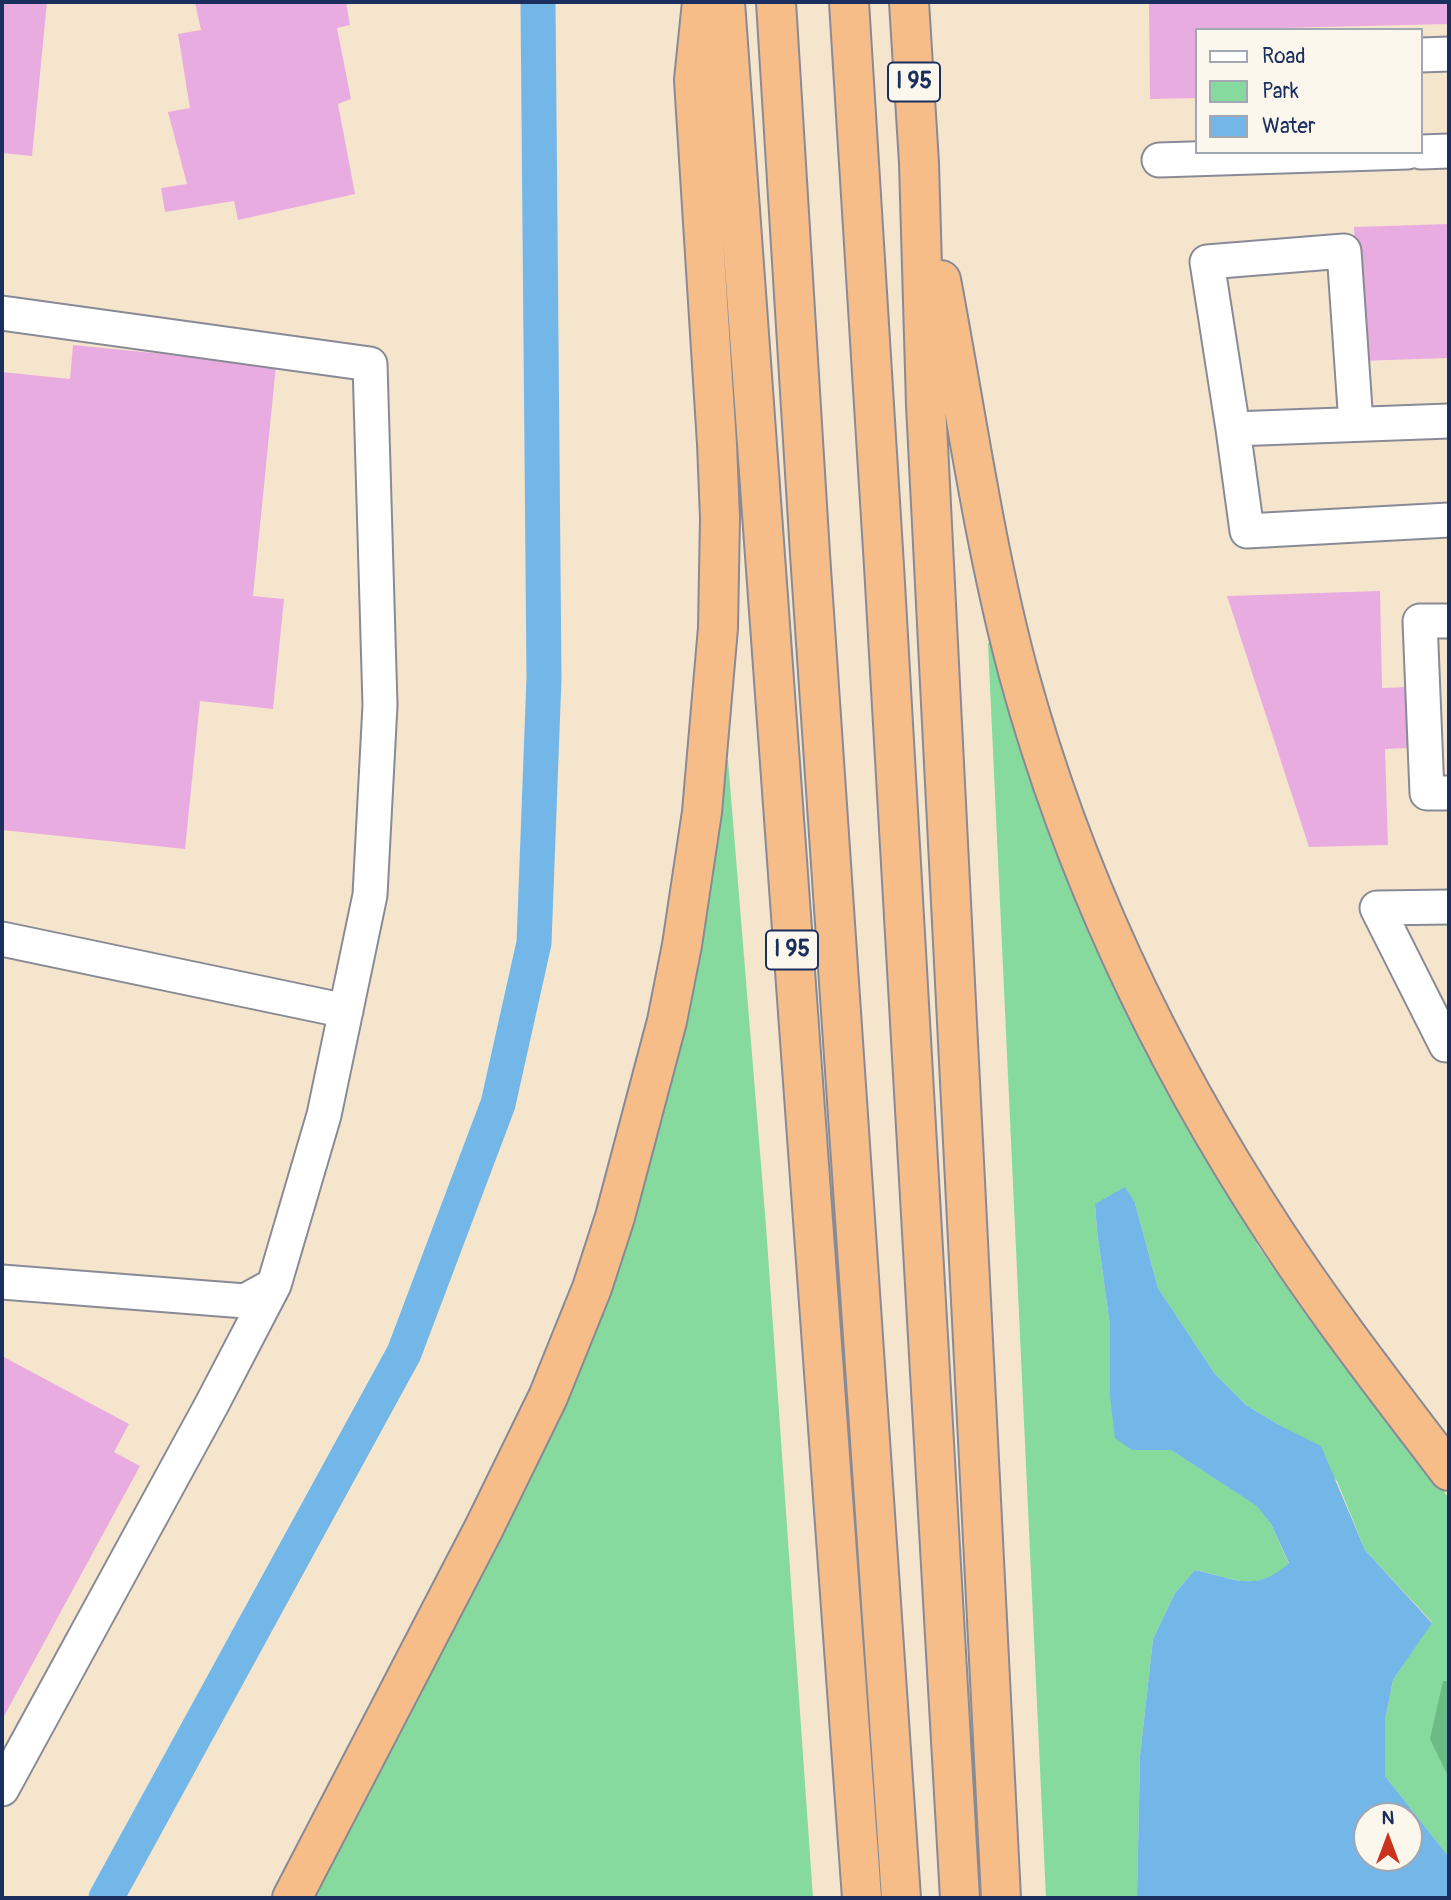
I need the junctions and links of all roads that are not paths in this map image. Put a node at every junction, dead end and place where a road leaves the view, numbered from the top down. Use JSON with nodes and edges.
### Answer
{"nodes":[{"id":1,"x":702,"y":2,"type":"edge"},
{"id":2,"x":725,"y":2,"type":"edge"},
{"id":3,"x":776,"y":2,"type":"edge"},
{"id":4,"x":849,"y":2,"type":"edge"},
{"id":5,"x":909,"y":2,"type":"edge"},
{"id":6,"x":1449,"y":54,"type":"edge"},
{"id":7,"x":1423,"y":55,"type":"edge"},
{"id":8,"x":1449,"y":151,"type":"edge"},
{"id":9,"x":1423,"y":152,"type":"edge"},
{"id":10,"x":1346,"y":154,"type":"edge"},
{"id":11,"x":1159,"y":160,"type":"dead end"},
{"id":12,"x":919,"y":163,"type":"junction"},
{"id":13,"x":2,"y":313,"type":"edge"},
{"id":14,"x":1449,"y":421,"type":"edge"},
{"id":15,"x":1356,"y":424,"type":"junction"},
{"id":16,"x":1233,"y":429,"type":"junction"},
{"id":17,"x":1449,"y":520,"type":"edge"},
{"id":18,"x":1449,"y":621,"type":"edge"},
{"id":19,"x":1436,"y":715,"type":"edge"},
{"id":20,"x":1449,"y":793,"type":"edge"},
{"id":21,"x":1449,"y":907,"type":"edge"},
{"id":22,"x":2,"y":939,"type":"edge"},
{"id":23,"x":346,"y":1011,"type":"junction"},
{"id":24,"x":1449,"y":1045,"type":"edge"},
{"id":25,"x":2,"y":1282,"type":"edge"},
{"id":26,"x":274,"y":1285,"type":"junction"},
{"id":27,"x":1449,"y":1471,"type":"edge"},
{"id":28,"x":2,"y":1789,"type":"edge"},
{"id":29,"x":292,"y":1898,"type":"edge"},
{"id":30,"x":862,"y":1898,"type":"edge"},
{"id":31,"x":901,"y":1898,"type":"edge"},
{"id":32,"x":960,"y":1898,"type":"edge"},
{"id":33,"x":1001,"y":1898,"type":"edge"}],
"edges":[{"from":1,"to":29,"type":"highway"},
{"from":2,"to":30,"type":"highway","number":"I 95"},
{"from":3,"to":31,"type":"highway"},
{"from":4,"to":32,"type":"highway"},
{"from":5,"to":12,"type":"highway","number":"I 95"},
{"from":6,"to":7,"type":"lane"},
{"from":8,"to":9,"type":"lane"},
{"from":10,"to":11,"type":"lane"},
{"from":12,"to":27,"type":"highway"},
{"from":12,"to":33,"type":"highway","number":"I 95"},
{"from":13,"to":23,"type":"lane"},
{"from":14,"to":15,"type":"lane"},
{"from":15,"to":16,"type":"lane"},
{"from":15,"to":16,"type":"lane"},
{"from":16,"to":17,"type":"lane"},
{"from":18,"to":19,"type":"lane"},
{"from":19,"to":20,"type":"lane"},
{"from":21,"to":24,"type":"lane"},
{"from":22,"to":23,"type":"lane"},
{"from":23,"to":26,"type":"lane"},
{"from":25,"to":26,"type":"lane"},
{"from":26,"to":28,"type":"lane"}]}
